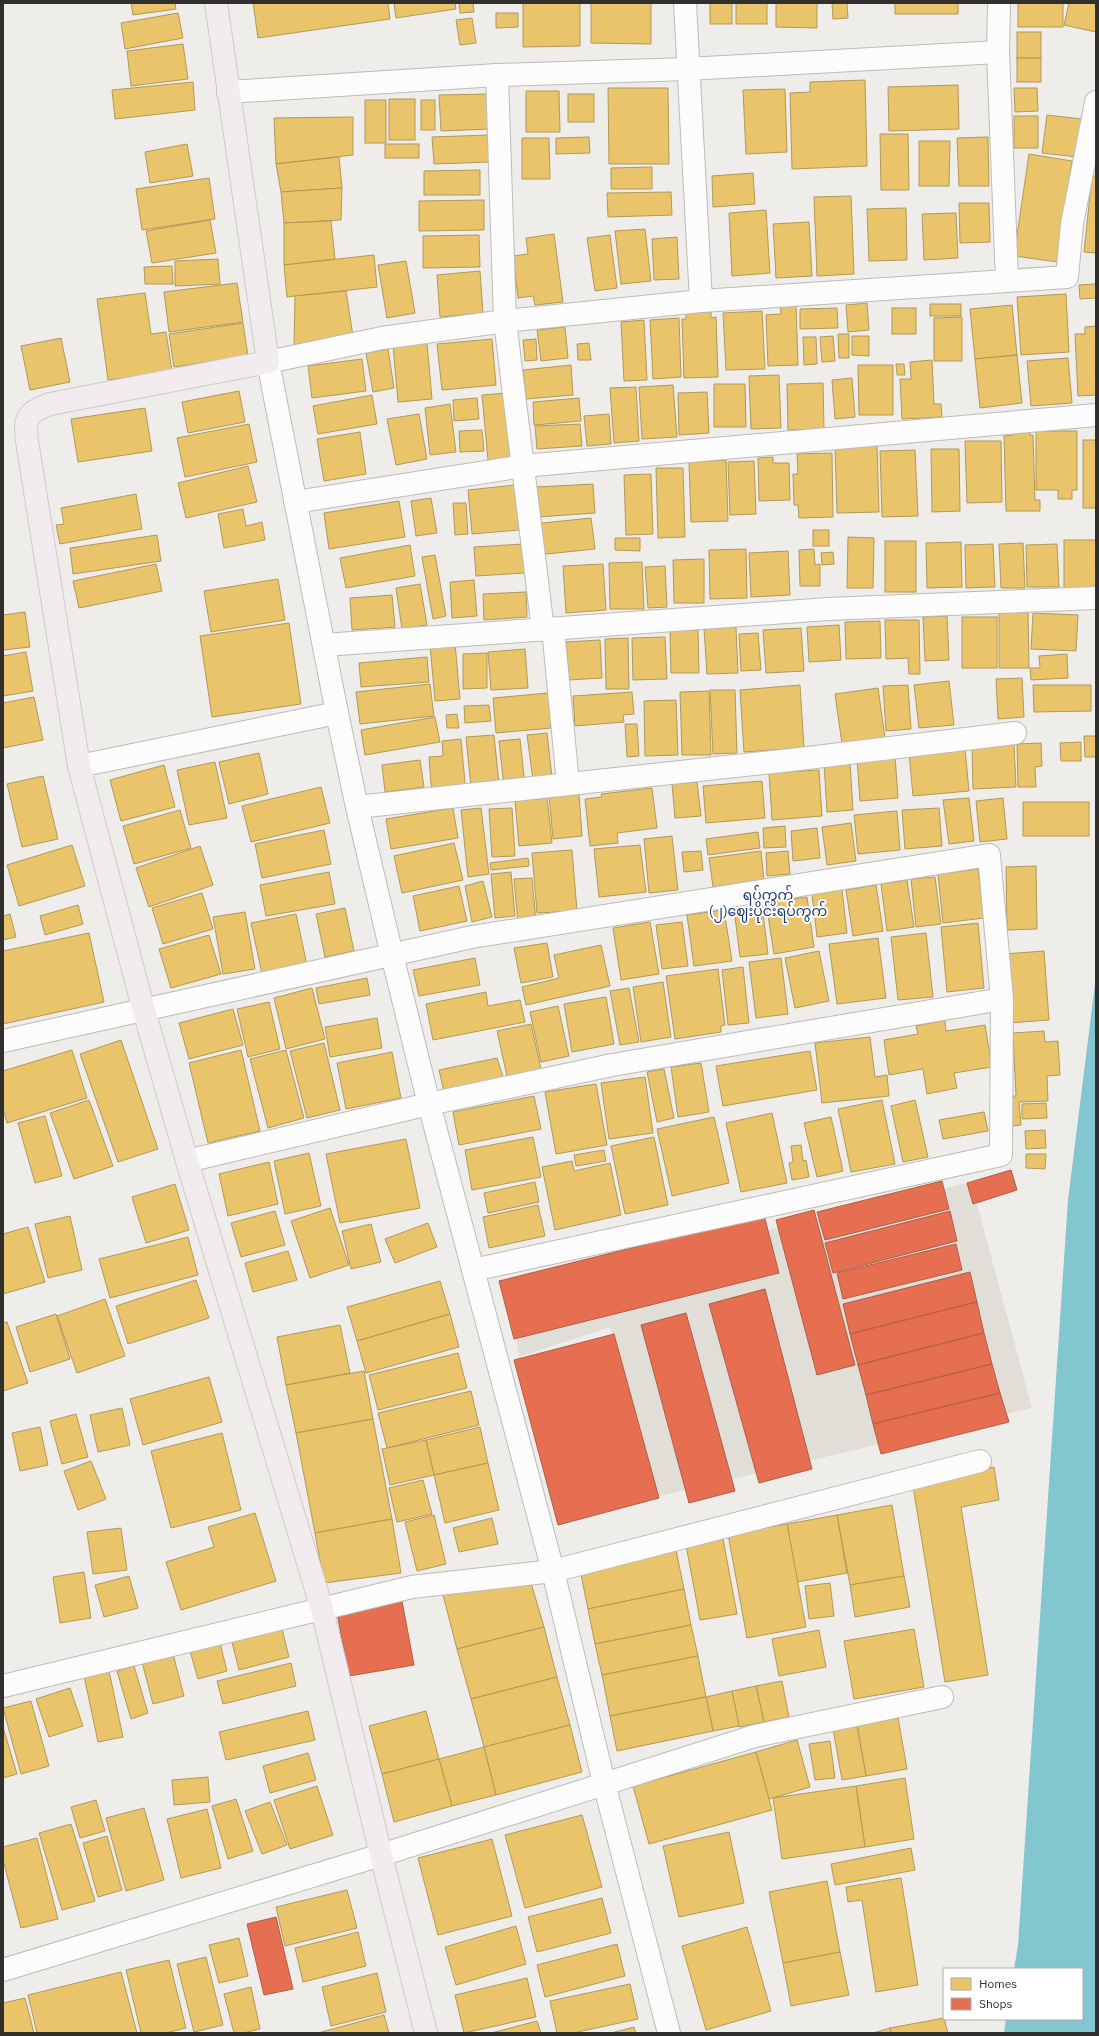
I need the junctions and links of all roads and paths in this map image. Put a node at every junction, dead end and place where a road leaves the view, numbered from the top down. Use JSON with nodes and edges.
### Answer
{"nodes":[{"id":1,"x":216,"y":3,"type":"edge"},
{"id":2,"x":685,"y":3,"type":"edge"},
{"id":3,"x":999,"y":3,"type":"edge"},
{"id":4,"x":998,"y":52,"type":"junction"},
{"id":5,"x":687,"y":69,"type":"junction"},
{"id":6,"x":497,"y":75,"type":"junction"},
{"id":7,"x":228,"y":92,"type":"junction"},
{"id":8,"x":1096,"y":102,"type":"edge"},
{"id":9,"x":1007,"y":281,"type":"junction"},
{"id":10,"x":701,"y":301,"type":"junction"},
{"id":11,"x":505,"y":321,"type":"junction"},
{"id":12,"x":268,"y":362,"type":"junction"},
{"id":13,"x":1096,"y":415,"type":"edge"},
{"id":14,"x":523,"y":466,"type":"junction"},
{"id":15,"x":295,"y":502,"type":"junction"},
{"id":16,"x":1096,"y":598,"type":"edge"},
{"id":17,"x":548,"y":630,"type":"junction"},
{"id":18,"x":324,"y":645,"type":"junction"},
{"id":19,"x":337,"y":713,"type":"junction"},
{"id":20,"x":1015,"y":733,"type":"dead end"},
{"id":21,"x":80,"y":766,"type":"junction"},
{"id":22,"x":568,"y":783,"type":"junction"},
{"id":23,"x":357,"y":807,"type":"junction"},
{"id":24,"x":392,"y":955,"type":"junction"},
{"id":25,"x":1002,"y":998,"type":"junction"},
{"id":26,"x":144,"y":1011,"type":"junction"},
{"id":27,"x":3,"y":1041,"type":"edge"},
{"id":28,"x":429,"y":1104,"type":"junction"},
{"id":29,"x":187,"y":1161,"type":"junction"},
{"id":30,"x":473,"y":1270,"type":"junction"},
{"id":31,"x":980,"y":1461,"type":"dead end"},
{"id":32,"x":552,"y":1571,"type":"junction"},
{"id":33,"x":322,"y":1609,"type":"junction"},
{"id":34,"x":3,"y":1686,"type":"edge"},
{"id":35,"x":942,"y":1698,"type":"dead end"},
{"id":36,"x":604,"y":1783,"type":"junction"},
{"id":37,"x":381,"y":1855,"type":"junction"},
{"id":38,"x":3,"y":1970,"type":"edge"},
{"id":39,"x":426,"y":2033,"type":"edge"},
{"id":40,"x":669,"y":2033,"type":"edge"}],
"edges":[{"from":1,"to":7,"type":"main road"},
{"from":2,"to":5,"type":"street"},
{"from":3,"to":4,"type":"street"},
{"from":4,"to":5,"type":"street"},
{"from":4,"to":9,"type":"street"},
{"from":5,"to":6,"type":"street"},
{"from":5,"to":10,"type":"street"},
{"from":6,"to":7,"type":"street"},
{"from":6,"to":11,"type":"street"},
{"from":7,"to":12,"type":"main road"},
{"from":8,"to":9,"type":"street"},
{"from":9,"to":10,"type":"street"},
{"from":10,"to":11,"type":"street"},
{"from":11,"to":12,"type":"street"},
{"from":11,"to":14,"type":"street"},
{"from":12,"to":15,"type":"street"},
{"from":12,"to":21,"type":"main road"},
{"from":13,"to":14,"type":"street"},
{"from":14,"to":15,"type":"street"},
{"from":14,"to":17,"type":"street"},
{"from":15,"to":18,"type":"street"},
{"from":16,"to":17,"type":"street"},
{"from":17,"to":18,"type":"street"},
{"from":17,"to":22,"type":"street"},
{"from":18,"to":19,"type":"street"},
{"from":19,"to":21,"type":"street"},
{"from":19,"to":23,"type":"street"},
{"from":20,"to":22,"type":"street"},
{"from":21,"to":26,"type":"main road"},
{"from":22,"to":23,"type":"street"},
{"from":23,"to":24,"type":"street"},
{"from":24,"to":25,"type":"street"},
{"from":24,"to":26,"type":"street"},
{"from":24,"to":28,"type":"street"},
{"from":25,"to":28,"type":"street"},
{"from":25,"to":30,"type":"street"},
{"from":26,"to":27,"type":"street"},
{"from":26,"to":29,"type":"main road"},
{"from":28,"to":29,"type":"street"},
{"from":28,"to":30,"type":"street"},
{"from":29,"to":33,"type":"main road"},
{"from":30,"to":32,"type":"street"},
{"from":31,"to":32,"type":"street"},
{"from":32,"to":33,"type":"street"},
{"from":32,"to":36,"type":"street"},
{"from":33,"to":34,"type":"street"},
{"from":33,"to":37,"type":"main road"},
{"from":35,"to":36,"type":"street"},
{"from":36,"to":37,"type":"street"},
{"from":36,"to":40,"type":"street"},
{"from":37,"to":38,"type":"street"},
{"from":37,"to":39,"type":"main road"}]}
